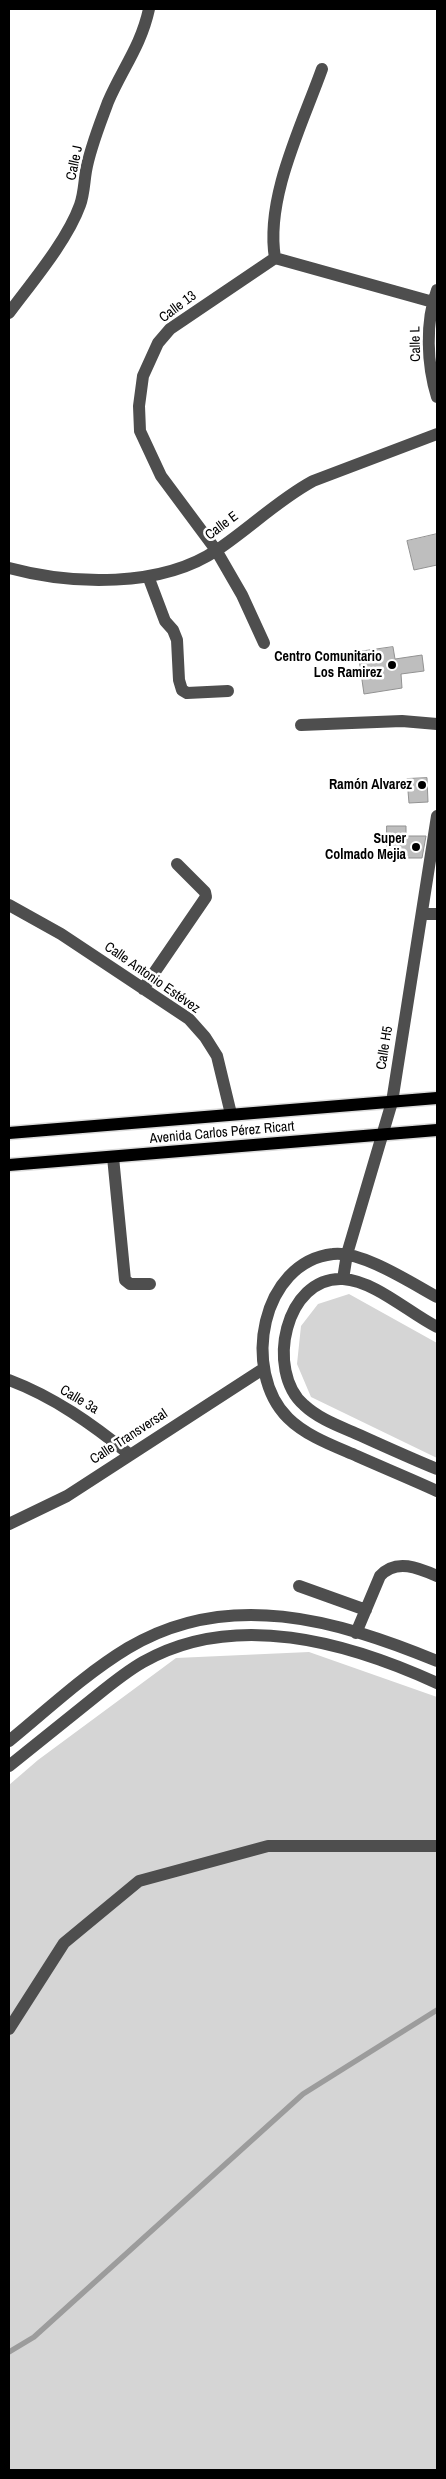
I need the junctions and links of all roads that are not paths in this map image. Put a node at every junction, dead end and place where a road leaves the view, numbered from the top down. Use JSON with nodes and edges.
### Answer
{"nodes":[{"id":1,"x":149,"y":9,"type":"edge"},
{"id":2,"x":322,"y":69,"type":"dead end"},
{"id":3,"x":274,"y":258,"type":"junction"},
{"id":4,"x":435,"y":296,"type":"edge"},
{"id":5,"x":9,"y":313,"type":"edge"},
{"id":6,"x":437,"y":397,"type":"edge"},
{"id":7,"x":437,"y":434,"type":"edge"},
{"id":8,"x":216,"y":550,"type":"junction"},
{"id":9,"x":9,"y":568,"type":"edge"},
{"id":10,"x":148,"y":576,"type":"junction"},
{"id":11,"x":264,"y":643,"type":"dead end"},
{"id":12,"x":228,"y":691,"type":"dead end"},
{"id":13,"x":437,"y":724,"type":"edge"},
{"id":14,"x":301,"y":725,"type":"dead end"},
{"id":15,"x":437,"y":816,"type":"edge"},
{"id":16,"x":177,"y":864,"type":"dead end"},
{"id":17,"x":9,"y":905,"type":"edge"},
{"id":18,"x":422,"y":914,"type":"junction"},
{"id":19,"x":437,"y":914,"type":"edge"},
{"id":20,"x":143,"y":989,"type":"junction"},
{"id":21,"x":437,"y":1098,"type":"edge"},
{"id":22,"x":392,"y":1102,"type":"junction"},
{"id":23,"x":231,"y":1114,"type":"junction"},
{"id":24,"x":437,"y":1130,"type":"edge"},
{"id":25,"x":9,"y":1133,"type":"edge"},
{"id":26,"x":381,"y":1134,"type":"junction"},
{"id":27,"x":113,"y":1156,"type":"junction"},
{"id":28,"x":9,"y":1165,"type":"edge"},
{"id":29,"x":347,"y":1254,"type":"junction"},
{"id":30,"x":343,"y":1279,"type":"junction"},
{"id":31,"x":150,"y":1284,"type":"dead end"},
{"id":32,"x":437,"y":1297,"type":"edge"},
{"id":33,"x":437,"y":1327,"type":"edge"},
{"id":34,"x":263,"y":1369,"type":"junction"},
{"id":35,"x":9,"y":1380,"type":"edge"},
{"id":36,"x":303,"y":1405,"type":"junction"},
{"id":37,"x":288,"y":1418,"type":"junction"},
{"id":38,"x":129,"y":1454,"type":"junction"},
{"id":39,"x":437,"y":1470,"type":"edge"},
{"id":40,"x":437,"y":1491,"type":"edge"},
{"id":41,"x":9,"y":1524,"type":"edge"},
{"id":42,"x":437,"y":1576,"type":"edge"},
{"id":43,"x":299,"y":1586,"type":"dead end"},
{"id":44,"x":366,"y":1610,"type":"junction"},
{"id":45,"x":356,"y":1633,"type":"junction"},
{"id":46,"x":437,"y":1661,"type":"edge"},
{"id":47,"x":437,"y":1682,"type":"edge"},
{"id":48,"x":9,"y":1741,"type":"edge"},
{"id":49,"x":9,"y":1766,"type":"edge"},
{"id":50,"x":437,"y":1846,"type":"edge"},
{"id":51,"x":9,"y":2029,"type":"edge"}],
"edges":[{"from":1,"to":5,"type":"street","name":"Calle J"},
{"from":2,"to":3,"type":"street"},
{"from":3,"to":4,"type":"street"},
{"from":3,"to":8,"type":"street","name":"Calle 13"},
{"from":4,"to":6,"type":"street","name":"Calle L"},
{"from":7,"to":8,"type":"street","name":"Calle E"},
{"from":8,"to":10,"type":"street","name":"Calle E"},
{"from":8,"to":11,"type":"street","name":"Calle 13"},
{"from":9,"to":10,"type":"street","name":"Calle E"},
{"from":10,"to":12,"type":"street"},
{"from":13,"to":14,"type":"street"},
{"from":15,"to":18,"type":"street","name":"Calle H5"},
{"from":16,"to":20,"type":"street"},
{"from":17,"to":20,"type":"street","name":"Calle Antonio Estévez"},
{"from":18,"to":19,"type":"street"},
{"from":18,"to":22,"type":"street","name":"Calle H5"},
{"from":20,"to":23,"type":"street","name":"Calle Antonio Estévez"},
{"from":21,"to":22,"type":"main road","name":"Avenida Carlos Pérez Ricart"},
{"from":22,"to":23,"type":"main road","name":"Avenida Carlos Pérez Ricart"},
{"from":22,"to":26,"type":"street","name":"Calle H5"},
{"from":23,"to":25,"type":"main road","name":"Avenida Carlos Pérez Ricart"},
{"from":24,"to":26,"type":"main road","name":"Avenida Carlos Pérez Ricart"},
{"from":26,"to":27,"type":"main road","name":"Avenida Carlos Pérez Ricart"},
{"from":26,"to":29,"type":"street","name":"Calle H5"},
{"from":27,"to":28,"type":"main road","name":"Avenida Carlos Pérez Ricart"},
{"from":27,"to":31,"type":"street"},
{"from":29,"to":30,"type":"street","name":"Calle H5"},
{"from":29,"to":32,"type":"street"},
{"from":29,"to":34,"type":"street"},
{"from":30,"to":33,"type":"street"},
{"from":30,"to":36,"type":"street"},
{"from":34,"to":37,"type":"street"},
{"from":34,"to":38,"type":"street","name":"Calle Transversal"},
{"from":35,"to":38,"type":"street","name":"Calle 3a"},
{"from":36,"to":37,"type":"street"},
{"from":36,"to":39,"type":"street"},
{"from":37,"to":40,"type":"street"},
{"from":38,"to":41,"type":"street","name":"Calle Transversal"},
{"from":42,"to":44,"type":"street"},
{"from":43,"to":44,"type":"street"},
{"from":44,"to":45,"type":"street"},
{"from":45,"to":46,"type":"street"},
{"from":45,"to":48,"type":"street"},
{"from":47,"to":49,"type":"street"},
{"from":50,"to":51,"type":"street"}]}
